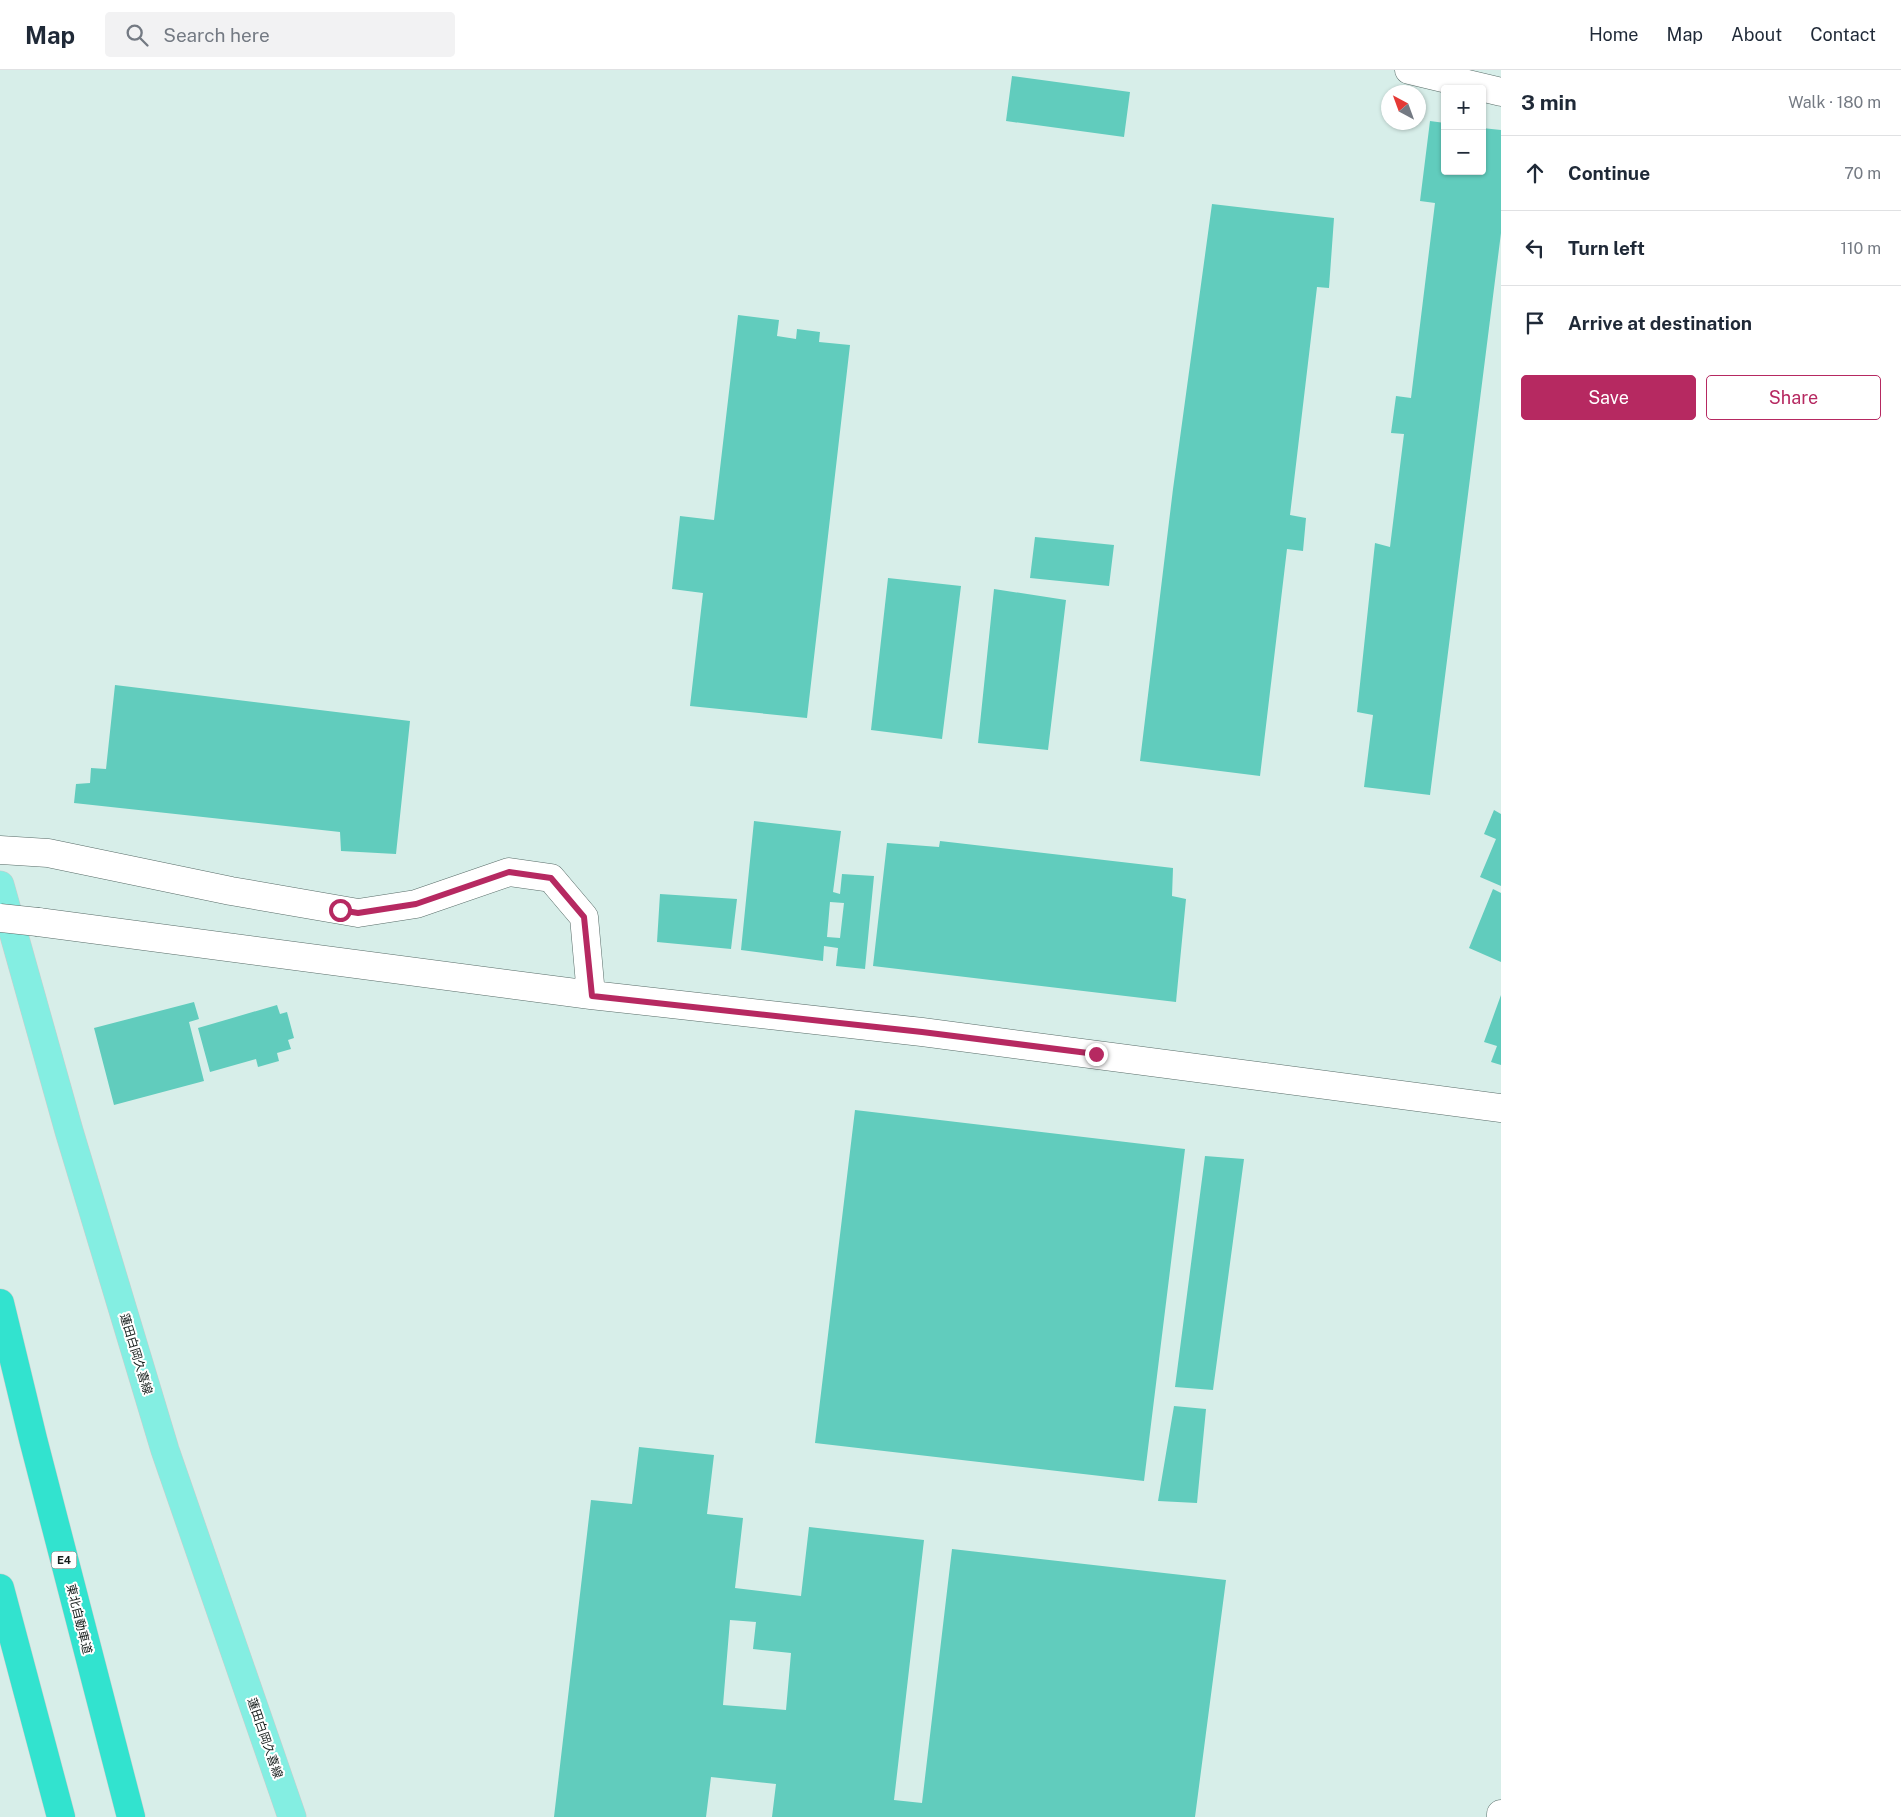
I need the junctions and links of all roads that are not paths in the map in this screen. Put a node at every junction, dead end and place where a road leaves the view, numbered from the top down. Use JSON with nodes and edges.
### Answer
{"nodes":[{"id":1,"x":1409,"y":70,"type":"edge"},
{"id":2,"x":1501,"y":92,"type":"edge"},
{"id":3,"x":0,"y":850,"type":"edge"},
{"id":4,"x":0,"y":885,"type":"edge"},
{"id":5,"x":0,"y":918,"type":"edge"},
{"id":6,"x":592,"y":996,"type":"junction"},
{"id":7,"x":1501,"y":1108,"type":"edge"},
{"id":8,"x":0,"y":1303,"type":"edge"},
{"id":9,"x":0,"y":1588,"type":"edge"},
{"id":10,"x":61,"y":1817,"type":"edge"},
{"id":11,"x":131,"y":1817,"type":"edge"},
{"id":12,"x":292,"y":1817,"type":"edge"}],
"edges":[{"from":1,"to":2,"type":"street"},
{"from":3,"to":6,"type":"street"},
{"from":4,"to":12,"type":"main road","name":"蓮田白岡久喜線"},
{"from":5,"to":6,"type":"street","bridge":true},
{"from":6,"to":7,"type":"street"},
{"from":8,"to":11,"type":"highway","name":"東北自動車道","number":"E4"},
{"from":9,"to":10,"type":"highway"}]}
